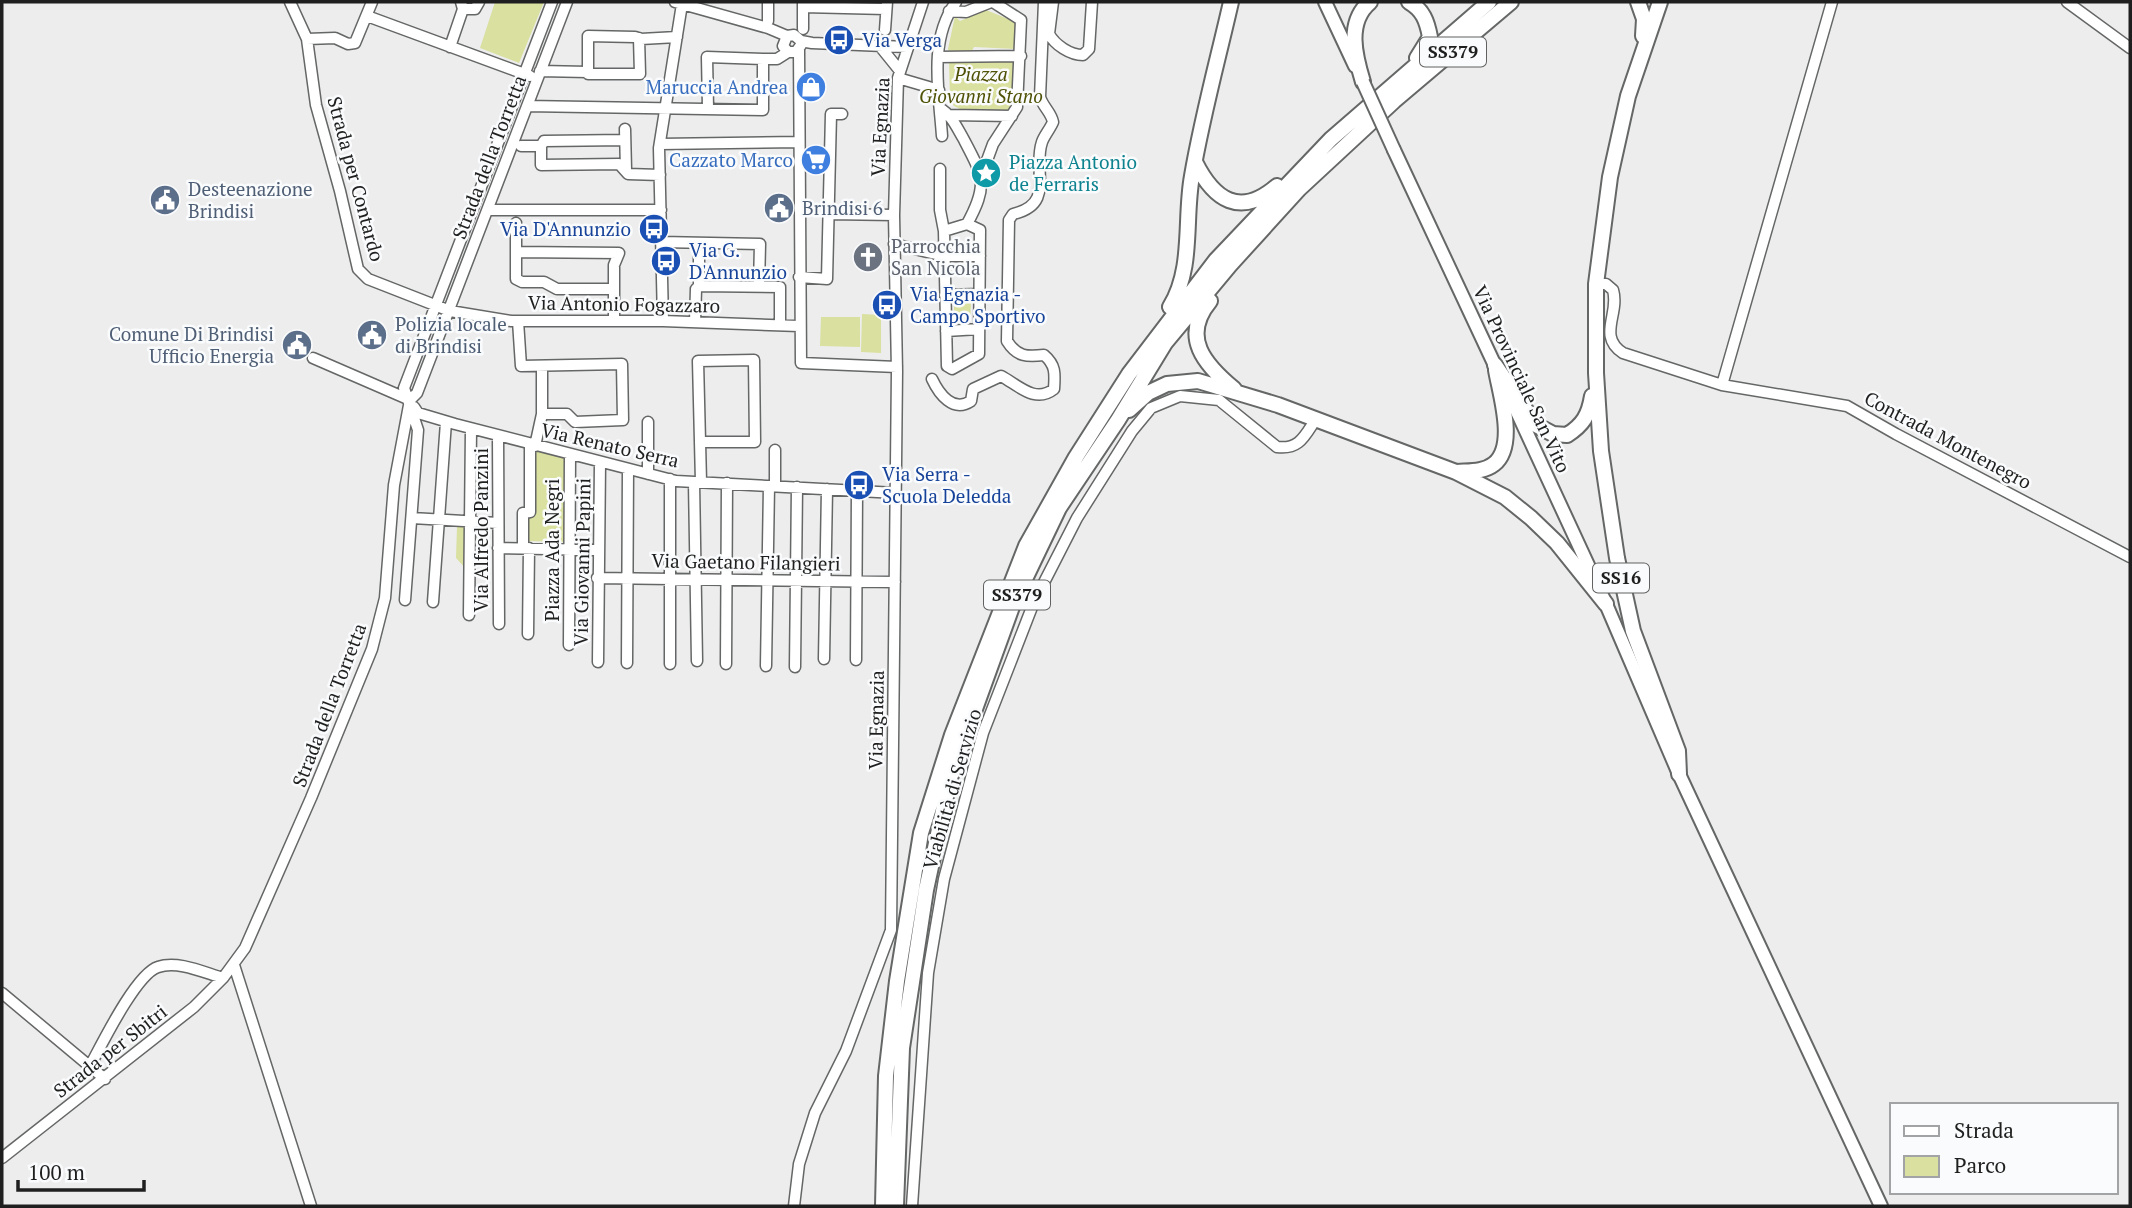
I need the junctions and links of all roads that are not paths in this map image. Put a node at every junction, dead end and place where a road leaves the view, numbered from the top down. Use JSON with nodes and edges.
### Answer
{"nodes":[{"id":1,"x":290,"y":2,"type":"edge"},
{"id":2,"x":372,"y":2,"type":"edge"},
{"id":3,"x":478,"y":2,"type":"edge"},
{"id":4,"x":552,"y":2,"type":"edge"},
{"id":5,"x":567,"y":2,"type":"edge"},
{"id":6,"x":768,"y":2,"type":"edge"},
{"id":7,"x":923,"y":2,"type":"edge"},
{"id":8,"x":956,"y":2,"type":"edge"},
{"id":9,"x":992,"y":2,"type":"edge"},
{"id":10,"x":1044,"y":2,"type":"edge"},
{"id":11,"x":1053,"y":2,"type":"edge"},
{"id":12,"x":1091,"y":2,"type":"edge"},
{"id":13,"x":1231,"y":2,"type":"edge"},
{"id":14,"x":1325,"y":2,"type":"edge"},
{"id":15,"x":1370,"y":2,"type":"edge"},
{"id":16,"x":1409,"y":2,"type":"edge"},
{"id":17,"x":1489,"y":2,"type":"edge"},
{"id":18,"x":1511,"y":2,"type":"edge"},
{"id":19,"x":1518,"y":2,"type":"edge"},
{"id":20,"x":1637,"y":2,"type":"edge"},
{"id":21,"x":1660,"y":2,"type":"edge"},
{"id":22,"x":1832,"y":2,"type":"edge"},
{"id":23,"x":2067,"y":2,"type":"edge"},
{"id":24,"x":679,"y":3,"type":"edge"},
{"id":25,"x":803,"y":4,"type":"edge"},
{"id":26,"x":886,"y":5,"type":"edge"},
{"id":27,"x":462,"y":6,"type":"edge"},
{"id":28,"x":949,"y":11,"type":"junction"},
{"id":29,"x":367,"y":16,"type":"junction"},
{"id":30,"x":768,"y":20,"type":"dead end"},
{"id":31,"x":803,"y":29,"type":"dead end"},
{"id":32,"x":885,"y":30,"type":"dead end"},
{"id":33,"x":787,"y":36,"type":"junction"},
{"id":34,"x":677,"y":37,"type":"junction"},
{"id":35,"x":639,"y":38,"type":"junction"},
{"id":36,"x":307,"y":39,"type":"junction"},
{"id":37,"x":879,"y":45,"type":"junction"},
{"id":38,"x":450,"y":47,"type":"junction"},
{"id":39,"x":907,"y":47,"type":"junction"},
{"id":40,"x":796,"y":48,"type":"junction"},
{"id":41,"x":2130,"y":48,"type":"edge"},
{"id":42,"x":1643,"y":51,"type":"junction"},
{"id":43,"x":1449,"y":55,"type":"junction"},
{"id":44,"x":1021,"y":56,"type":"junction"},
{"id":45,"x":938,"y":57,"type":"junction"},
{"id":46,"x":764,"y":59,"type":"junction"},
{"id":47,"x":588,"y":72,"type":"junction"},
{"id":48,"x":524,"y":75,"type":"junction"},
{"id":49,"x":538,"y":75,"type":"junction"},
{"id":50,"x":899,"y":75,"type":"junction"},
{"id":51,"x":1363,"y":82,"type":"junction"},
{"id":52,"x":1391,"y":87,"type":"junction"},
{"id":53,"x":939,"y":90,"type":"junction"},
{"id":54,"x":527,"y":106,"type":"junction"},
{"id":55,"x":666,"y":107,"type":"junction"},
{"id":56,"x":708,"y":108,"type":"junction"},
{"id":57,"x":940,"y":108,"type":"junction"},
{"id":58,"x":842,"y":114,"type":"dead end"},
{"id":59,"x":950,"y":115,"type":"junction"},
{"id":60,"x":1012,"y":116,"type":"junction"},
{"id":61,"x":942,"y":136,"type":"dead end"},
{"id":62,"x":1331,"y":139,"type":"junction"},
{"id":63,"x":799,"y":142,"type":"junction"},
{"id":64,"x":660,"y":144,"type":"junction"},
{"id":65,"x":521,"y":146,"type":"dead end"},
{"id":66,"x":541,"y":146,"type":"junction"},
{"id":67,"x":1195,"y":162,"type":"junction"},
{"id":68,"x":940,"y":169,"type":"dead end"},
{"id":69,"x":626,"y":170,"type":"junction"},
{"id":70,"x":660,"y":174,"type":"junction"},
{"id":71,"x":982,"y":174,"type":"junction"},
{"id":72,"x":488,"y":210,"type":"junction"},
{"id":73,"x":661,"y":210,"type":"junction"},
{"id":74,"x":829,"y":214,"type":"junction"},
{"id":75,"x":894,"y":215,"type":"junction"},
{"id":76,"x":516,"y":223,"type":"dead end"},
{"id":77,"x":967,"y":224,"type":"junction"},
{"id":78,"x":1263,"y":228,"type":"junction"},
{"id":79,"x":944,"y":231,"type":"junction"},
{"id":80,"x":661,"y":242,"type":"junction"},
{"id":81,"x":699,"y":243,"type":"junction"},
{"id":82,"x":894,"y":244,"type":"junction"},
{"id":83,"x":516,"y":251,"type":"junction"},
{"id":84,"x":944,"y":256,"type":"junction"},
{"id":85,"x":980,"y":256,"type":"junction"},
{"id":86,"x":799,"y":277,"type":"junction"},
{"id":87,"x":1596,"y":284,"type":"junction"},
{"id":88,"x":759,"y":285,"type":"junction"},
{"id":89,"x":699,"y":286,"type":"junction"},
{"id":90,"x":614,"y":289,"type":"junction"},
{"id":91,"x":979,"y":294,"type":"junction"},
{"id":92,"x":945,"y":295,"type":"junction"},
{"id":93,"x":435,"y":305,"type":"junction"},
{"id":94,"x":450,"y":311,"type":"junction"},
{"id":95,"x":518,"y":321,"type":"junction"},
{"id":96,"x":614,"y":321,"type":"junction"},
{"id":97,"x":663,"y":321,"type":"junction"},
{"id":98,"x":695,"y":322,"type":"junction"},
{"id":99,"x":780,"y":325,"type":"junction"},
{"id":100,"x":799,"y":326,"type":"junction"},
{"id":101,"x":979,"y":329,"type":"junction"},
{"id":102,"x":946,"y":331,"type":"junction"},
{"id":103,"x":313,"y":358,"type":"dead end"},
{"id":104,"x":1495,"y":365,"type":"junction"},
{"id":105,"x":542,"y":366,"type":"junction"},
{"id":106,"x":897,"y":367,"type":"junction"},
{"id":107,"x":1596,"y":373,"type":"junction"},
{"id":108,"x":1129,"y":374,"type":"junction"},
{"id":109,"x":932,"y":379,"type":"dead end"},
{"id":110,"x":1722,"y":385,"type":"junction"},
{"id":111,"x":1238,"y":392,"type":"junction"},
{"id":112,"x":410,"y":400,"type":"junction"},
{"id":113,"x":542,"y":414,"type":"junction"},
{"id":114,"x":1316,"y":419,"type":"junction"},
{"id":115,"x":1118,"y":420,"type":"junction"},
{"id":116,"x":446,"y":422,"type":"junction"},
{"id":117,"x":648,"y":422,"type":"dead end"},
{"id":118,"x":471,"y":429,"type":"junction"},
{"id":119,"x":498,"y":436,"type":"junction"},
{"id":120,"x":700,"y":442,"type":"junction"},
{"id":121,"x":532,"y":445,"type":"junction"},
{"id":122,"x":775,"y":450,"type":"dead end"},
{"id":123,"x":570,"y":455,"type":"junction"},
{"id":124,"x":600,"y":463,"type":"junction"},
{"id":125,"x":628,"y":469,"type":"junction"},
{"id":126,"x":1456,"y":472,"type":"junction"},
{"id":127,"x":648,"y":474,"type":"junction"},
{"id":128,"x":670,"y":479,"type":"junction"},
{"id":129,"x":698,"y":482,"type":"junction"},
{"id":130,"x":727,"y":484,"type":"junction"},
{"id":131,"x":772,"y":486,"type":"junction"},
{"id":132,"x":797,"y":488,"type":"junction"},
{"id":133,"x":827,"y":489,"type":"junction"},
{"id":134,"x":858,"y":491,"type":"junction"},
{"id":135,"x":896,"y":493,"type":"junction"},
{"id":136,"x":412,"y":518,"type":"junction"},
{"id":137,"x":439,"y":520,"type":"junction"},
{"id":138,"x":470,"y":521,"type":"junction"},
{"id":139,"x":498,"y":523,"type":"junction"},
{"id":140,"x":498,"y":548,"type":"junction"},
{"id":141,"x":526,"y":548,"type":"junction"},
{"id":142,"x":569,"y":549,"type":"junction"},
{"id":143,"x":598,"y":550,"type":"junction"},
{"id":144,"x":2130,"y":557,"type":"edge"},
{"id":145,"x":597,"y":578,"type":"junction"},
{"id":146,"x":627,"y":578,"type":"junction"},
{"id":147,"x":670,"y":579,"type":"junction"},
{"id":148,"x":696,"y":579,"type":"junction"},
{"id":149,"x":726,"y":579,"type":"junction"},
{"id":150,"x":767,"y":580,"type":"junction"},
{"id":151,"x":796,"y":580,"type":"junction"},
{"id":152,"x":824,"y":581,"type":"junction"},
{"id":153,"x":857,"y":582,"type":"junction"},
{"id":154,"x":895,"y":582,"type":"junction"},
{"id":155,"x":405,"y":600,"type":"dead end"},
{"id":156,"x":433,"y":602,"type":"dead end"},
{"id":157,"x":1606,"y":604,"type":"junction"},
{"id":158,"x":469,"y":615,"type":"dead end"},
{"id":159,"x":499,"y":624,"type":"dead end"},
{"id":160,"x":528,"y":634,"type":"dead end"},
{"id":161,"x":569,"y":645,"type":"dead end"},
{"id":162,"x":824,"y":659,"type":"dead end"},
{"id":163,"x":856,"y":660,"type":"dead end"},
{"id":164,"x":697,"y":661,"type":"dead end"},
{"id":165,"x":598,"y":662,"type":"dead end"},
{"id":166,"x":627,"y":663,"type":"dead end"},
{"id":167,"x":670,"y":664,"type":"dead end"},
{"id":168,"x":726,"y":664,"type":"dead end"},
{"id":169,"x":766,"y":666,"type":"dead end"},
{"id":170,"x":795,"y":667,"type":"dead end"},
{"id":171,"x":1679,"y":774,"type":"junction"},
{"id":172,"x":234,"y":965,"type":"junction"},
{"id":173,"x":223,"y":978,"type":"junction"},
{"id":174,"x":2,"y":993,"type":"edge"},
{"id":175,"x":90,"y":1066,"type":"junction"},
{"id":176,"x":105,"y":1079,"type":"junction"},
{"id":177,"x":2,"y":1158,"type":"edge"},
{"id":178,"x":312,"y":1206,"type":"edge"},
{"id":179,"x":794,"y":1206,"type":"edge"},
{"id":180,"x":883,"y":1206,"type":"edge"},
{"id":181,"x":896,"y":1206,"type":"edge"},
{"id":182,"x":912,"y":1206,"type":"edge"},
{"id":183,"x":1881,"y":1206,"type":"edge"}],
"edges":[{"from":1,"to":36,"type":"street","name":"Strada per Contardo"},
{"from":2,"to":29,"type":"street"},
{"from":3,"to":27,"type":"street"},
{"from":4,"to":48,"type":"street","name":"Strada della Torretta"},
{"from":5,"to":49,"type":"street","name":"Strada della Torretta"},
{"from":6,"to":30,"type":"street"},
{"from":7,"to":39,"type":"street","name":"Via Egnazia"},
{"from":8,"to":28,"type":"street"},
{"from":9,"to":28,"type":"street"},
{"from":9,"to":44,"type":"street"},
{"from":10,"to":109,"type":"street"},
{"from":11,"to":12,"type":"street"},
{"from":13,"to":67,"type":"highway"},
{"from":14,"to":51,"type":"main road","name":"Via Provinciale San Vito"},
{"from":15,"to":51,"type":"highway"},
{"from":16,"to":52,"type":"highway"},
{"from":17,"to":52,"type":"highway"},
{"from":18,"to":43,"type":"highway","number":"SS379"},
{"from":19,"to":43,"type":"highway"},
{"from":20,"to":42,"type":"highway"},
{"from":21,"to":42,"type":"highway","number":"SS16"},
{"from":22,"to":110,"type":"street"},
{"from":23,"to":41,"type":"street"},
{"from":24,"to":33,"type":"street"},
{"from":24,"to":34,"type":"street"},
{"from":25,"to":26,"type":"street"},
{"from":25,"to":31,"type":"street"},
{"from":26,"to":32,"type":"street"},
{"from":27,"to":38,"type":"street"},
{"from":28,"to":45,"type":"street"},
{"from":29,"to":36,"type":"street"},
{"from":29,"to":38,"type":"street"},
{"from":33,"to":40,"type":"street"},
{"from":33,"to":40,"type":"street"},
{"from":34,"to":35,"type":"street"},
{"from":34,"to":55,"type":"street"},
{"from":35,"to":47,"type":"street"},
{"from":35,"to":47,"type":"street"},
{"from":36,"to":93,"type":"street","name":"Strada per Contardo"},
{"from":37,"to":39,"type":"street"},
{"from":37,"to":40,"type":"street"},
{"from":37,"to":50,"type":"street"},
{"from":38,"to":48,"type":"street"},
{"from":39,"to":50,"type":"street","name":"Via Egnazia"},
{"from":40,"to":46,"type":"street"},
{"from":40,"to":63,"type":"street"},
{"from":42,"to":87,"type":"highway","number":"SS16"},
{"from":43,"to":78,"type":"highway","number":"SS379"},
{"from":44,"to":45,"type":"street"},
{"from":44,"to":60,"type":"street"},
{"from":45,"to":53,"type":"street"},
{"from":46,"to":56,"type":"street"},
{"from":46,"to":56,"type":"street"},
{"from":47,"to":49,"type":"street"},
{"from":48,"to":49,"type":"street"},
{"from":48,"to":93,"type":"street","name":"Strada della Torretta"},
{"from":49,"to":54,"type":"street","name":"Strada della Torretta"},
{"from":50,"to":53,"type":"street"},
{"from":50,"to":75,"type":"street","name":"Via Egnazia"},
{"from":51,"to":104,"type":"main road","name":"Via Provinciale San Vito","bridge":true},
{"from":52,"to":62,"type":"highway"},
{"from":53,"to":57,"type":"street"},
{"from":54,"to":55,"type":"street"},
{"from":54,"to":72,"type":"street","name":"Strada della Torretta"},
{"from":55,"to":56,"type":"street"},
{"from":55,"to":64,"type":"street"},
{"from":57,"to":59,"type":"street"},
{"from":57,"to":61,"type":"street"},
{"from":58,"to":74,"type":"street","name":"Via Egnazia"},
{"from":59,"to":60,"type":"street"},
{"from":59,"to":71,"type":"street"},
{"from":60,"to":71,"type":"street"},
{"from":62,"to":67,"type":"highway"},
{"from":62,"to":108,"type":"highway","number":"SS379"},
{"from":63,"to":64,"type":"street"},
{"from":63,"to":86,"type":"street"},
{"from":64,"to":70,"type":"street"},
{"from":65,"to":66,"type":"street"},
{"from":66,"to":69,"type":"street"},
{"from":66,"to":69,"type":"street"},
{"from":67,"to":108,"type":"highway"},
{"from":68,"to":79,"type":"street"},
{"from":69,"to":70,"type":"street"},
{"from":70,"to":73,"type":"street"},
{"from":71,"to":77,"type":"street"},
{"from":72,"to":73,"type":"street"},
{"from":72,"to":94,"type":"street","name":"Strada della Torretta"},
{"from":73,"to":80,"type":"street"},
{"from":74,"to":75,"type":"street"},
{"from":74,"to":86,"type":"street"},
{"from":75,"to":82,"type":"street","name":"Via Egnazia"},
{"from":76,"to":83,"type":"street"},
{"from":77,"to":79,"type":"street"},
{"from":77,"to":85,"type":"street"},
{"from":78,"to":111,"type":"highway"},
{"from":78,"to":115,"type":"highway","number":"SS379"},
{"from":79,"to":84,"type":"street"},
{"from":80,"to":81,"type":"street"},
{"from":80,"to":97,"type":"street"},
{"from":81,"to":88,"type":"street"},
{"from":81,"to":89,"type":"street"},
{"from":82,"to":84,"type":"street"},
{"from":82,"to":106,"type":"street","name":"Via Egnazia"},
{"from":83,"to":90,"type":"street"},
{"from":83,"to":90,"type":"street"},
{"from":84,"to":85,"type":"street"},
{"from":84,"to":92,"type":"street"},
{"from":85,"to":91,"type":"street"},
{"from":86,"to":100,"type":"street"},
{"from":87,"to":107,"type":"highway","number":"SS16"},
{"from":87,"to":110,"type":"street","name":"Contrada Montenegro"},
{"from":88,"to":89,"type":"street"},
{"from":88,"to":99,"type":"street"},
{"from":89,"to":98,"type":"street"},
{"from":90,"to":96,"type":"street"},
{"from":91,"to":92,"type":"street"},
{"from":91,"to":101,"type":"street"},
{"from":92,"to":102,"type":"street"},
{"from":93,"to":94,"type":"street","name":"Strada per Contardo"},
{"from":93,"to":112,"type":"street","name":"Strada della Torretta"},
{"from":94,"to":95,"type":"street","name":"Via Antonio Fogazzaro"},
{"from":94,"to":112,"type":"street","name":"Strada della Torretta"},
{"from":95,"to":96,"type":"street","name":"Via Antonio Fogazzaro"},
{"from":95,"to":105,"type":"street"},
{"from":96,"to":97,"type":"street","name":"Via Antonio Fogazzaro"},
{"from":97,"to":98,"type":"street","name":"Via Antonio Fogazzaro"},
{"from":98,"to":99,"type":"street","name":"Via Antonio Fogazzaro"},
{"from":99,"to":100,"type":"street","name":"Via Antonio Fogazzaro"},
{"from":100,"to":106,"type":"street"},
{"from":101,"to":102,"type":"street"},
{"from":101,"to":102,"type":"street"},
{"from":103,"to":112,"type":"street"},
{"from":104,"to":107,"type":"highway"},
{"from":104,"to":126,"type":"highway"},
{"from":104,"to":157,"type":"main road","name":"Via Provinciale San Vito"},
{"from":105,"to":113,"type":"street","name":"Piazza Ada Negri"},
{"from":105,"to":113,"type":"street"},
{"from":106,"to":135,"type":"street","name":"Via Egnazia"},
{"from":107,"to":171,"type":"highway","number":"SS16"},
{"from":108,"to":180,"type":"highway","number":"SS379"},
{"from":110,"to":144,"type":"street","name":"Contrada Montenegro"},
{"from":111,"to":114,"type":"highway"},
{"from":111,"to":115,"type":"highway"},
{"from":112,"to":116,"type":"street","name":"Via Renato Serra"},
{"from":112,"to":136,"type":"street","name":"Strada della Torretta"},
{"from":112,"to":172,"type":"street","name":"Strada della Torretta"},
{"from":113,"to":121,"type":"street","name":"Piazza Ada Negri"},
{"from":114,"to":126,"type":"highway"},
{"from":114,"to":182,"type":"street","name":"Viabilità di Servizio"},
{"from":115,"to":181,"type":"highway","number":"SS379"},
{"from":116,"to":118,"type":"street","name":"Via Renato Serra"},
{"from":116,"to":137,"type":"street"},
{"from":117,"to":127,"type":"street"},
{"from":118,"to":119,"type":"street","name":"Via Renato Serra"},
{"from":118,"to":138,"type":"street"},
{"from":119,"to":121,"type":"street","name":"Via Renato Serra"},
{"from":119,"to":139,"type":"street","name":"Via Alfredo Panzini"},
{"from":120,"to":120,"type":"street"},
{"from":120,"to":129,"type":"street"},
{"from":121,"to":123,"type":"street","name":"Via Renato Serra"},
{"from":121,"to":141,"type":"street","name":"Piazza Ada Negri"},
{"from":122,"to":131,"type":"street"},
{"from":123,"to":124,"type":"street","name":"Via Renato Serra"},
{"from":123,"to":142,"type":"street","name":"Piazza Ada Negri"},
{"from":124,"to":125,"type":"street","name":"Via Renato Serra"},
{"from":124,"to":143,"type":"street","name":"Via Giovanni Papini"},
{"from":125,"to":127,"type":"street","name":"Via Renato Serra"},
{"from":125,"to":146,"type":"street"},
{"from":126,"to":157,"type":"highway"},
{"from":127,"to":128,"type":"street","name":"Via Renato Serra"},
{"from":128,"to":129,"type":"street","name":"Via Renato Serra"},
{"from":128,"to":147,"type":"street"},
{"from":129,"to":130,"type":"street","name":"Via Renato Serra"},
{"from":129,"to":148,"type":"street"},
{"from":130,"to":131,"type":"street","name":"Via Renato Serra"},
{"from":130,"to":149,"type":"street"},
{"from":131,"to":132,"type":"street","name":"Via Renato Serra"},
{"from":131,"to":150,"type":"street"},
{"from":132,"to":133,"type":"street","name":"Via Renato Serra"},
{"from":132,"to":151,"type":"street"},
{"from":133,"to":134,"type":"street","name":"Via Renato Serra"},
{"from":133,"to":152,"type":"street"},
{"from":134,"to":135,"type":"street","name":"Via Renato Serra"},
{"from":134,"to":153,"type":"street"},
{"from":135,"to":154,"type":"street","name":"Via Egnazia"},
{"from":136,"to":137,"type":"street"},
{"from":136,"to":155,"type":"street","name":"Strada della Torretta"},
{"from":137,"to":138,"type":"street"},
{"from":137,"to":156,"type":"street"},
{"from":138,"to":139,"type":"street"},
{"from":138,"to":158,"type":"street"},
{"from":139,"to":140,"type":"street","name":"Via Alfredo Panzini"},
{"from":140,"to":141,"type":"street"},
{"from":140,"to":159,"type":"street","name":"Via Alfredo Panzini"},
{"from":141,"to":142,"type":"street"},
{"from":141,"to":160,"type":"street","name":"Piazza Ada Negri"},
{"from":142,"to":143,"type":"street"},
{"from":142,"to":161,"type":"street","name":"Piazza Ada Negri"},
{"from":143,"to":145,"type":"street","name":"Via Giovanni Papini"},
{"from":145,"to":146,"type":"street","name":"Via Gaetano Filangieri"},
{"from":145,"to":165,"type":"street","name":"Via Giovanni Papini"},
{"from":146,"to":147,"type":"street","name":"Via Gaetano Filangieri"},
{"from":146,"to":166,"type":"street"},
{"from":147,"to":148,"type":"street","name":"Via Gaetano Filangieri"},
{"from":147,"to":167,"type":"street"},
{"from":148,"to":149,"type":"street","name":"Via Gaetano Filangieri"},
{"from":148,"to":164,"type":"street"},
{"from":149,"to":150,"type":"street","name":"Via Gaetano Filangieri"},
{"from":149,"to":168,"type":"street"},
{"from":150,"to":151,"type":"street","name":"Via Gaetano Filangieri"},
{"from":150,"to":169,"type":"street"},
{"from":151,"to":152,"type":"street","name":"Via Gaetano Filangieri"},
{"from":151,"to":170,"type":"street"},
{"from":152,"to":153,"type":"street","name":"Via Gaetano Filangieri"},
{"from":152,"to":162,"type":"street"},
{"from":153,"to":154,"type":"street","name":"Via Gaetano Filangieri"},
{"from":153,"to":163,"type":"street"},
{"from":154,"to":179,"type":"street","name":"Via Egnazia"},
{"from":157,"to":171,"type":"main road","name":"Via Provinciale San Vito"},
{"from":171,"to":183,"type":"main road","name":"Via Provinciale San Vito"},
{"from":172,"to":173,"type":"street","name":"Strada per Sbitri"},
{"from":172,"to":178,"type":"street"},
{"from":173,"to":175,"type":"street"},
{"from":173,"to":176,"type":"street","name":"Strada per Sbitri"},
{"from":174,"to":175,"type":"street"},
{"from":175,"to":176,"type":"street"},
{"from":176,"to":177,"type":"street","name":"Strada per Sbitri"}]}
